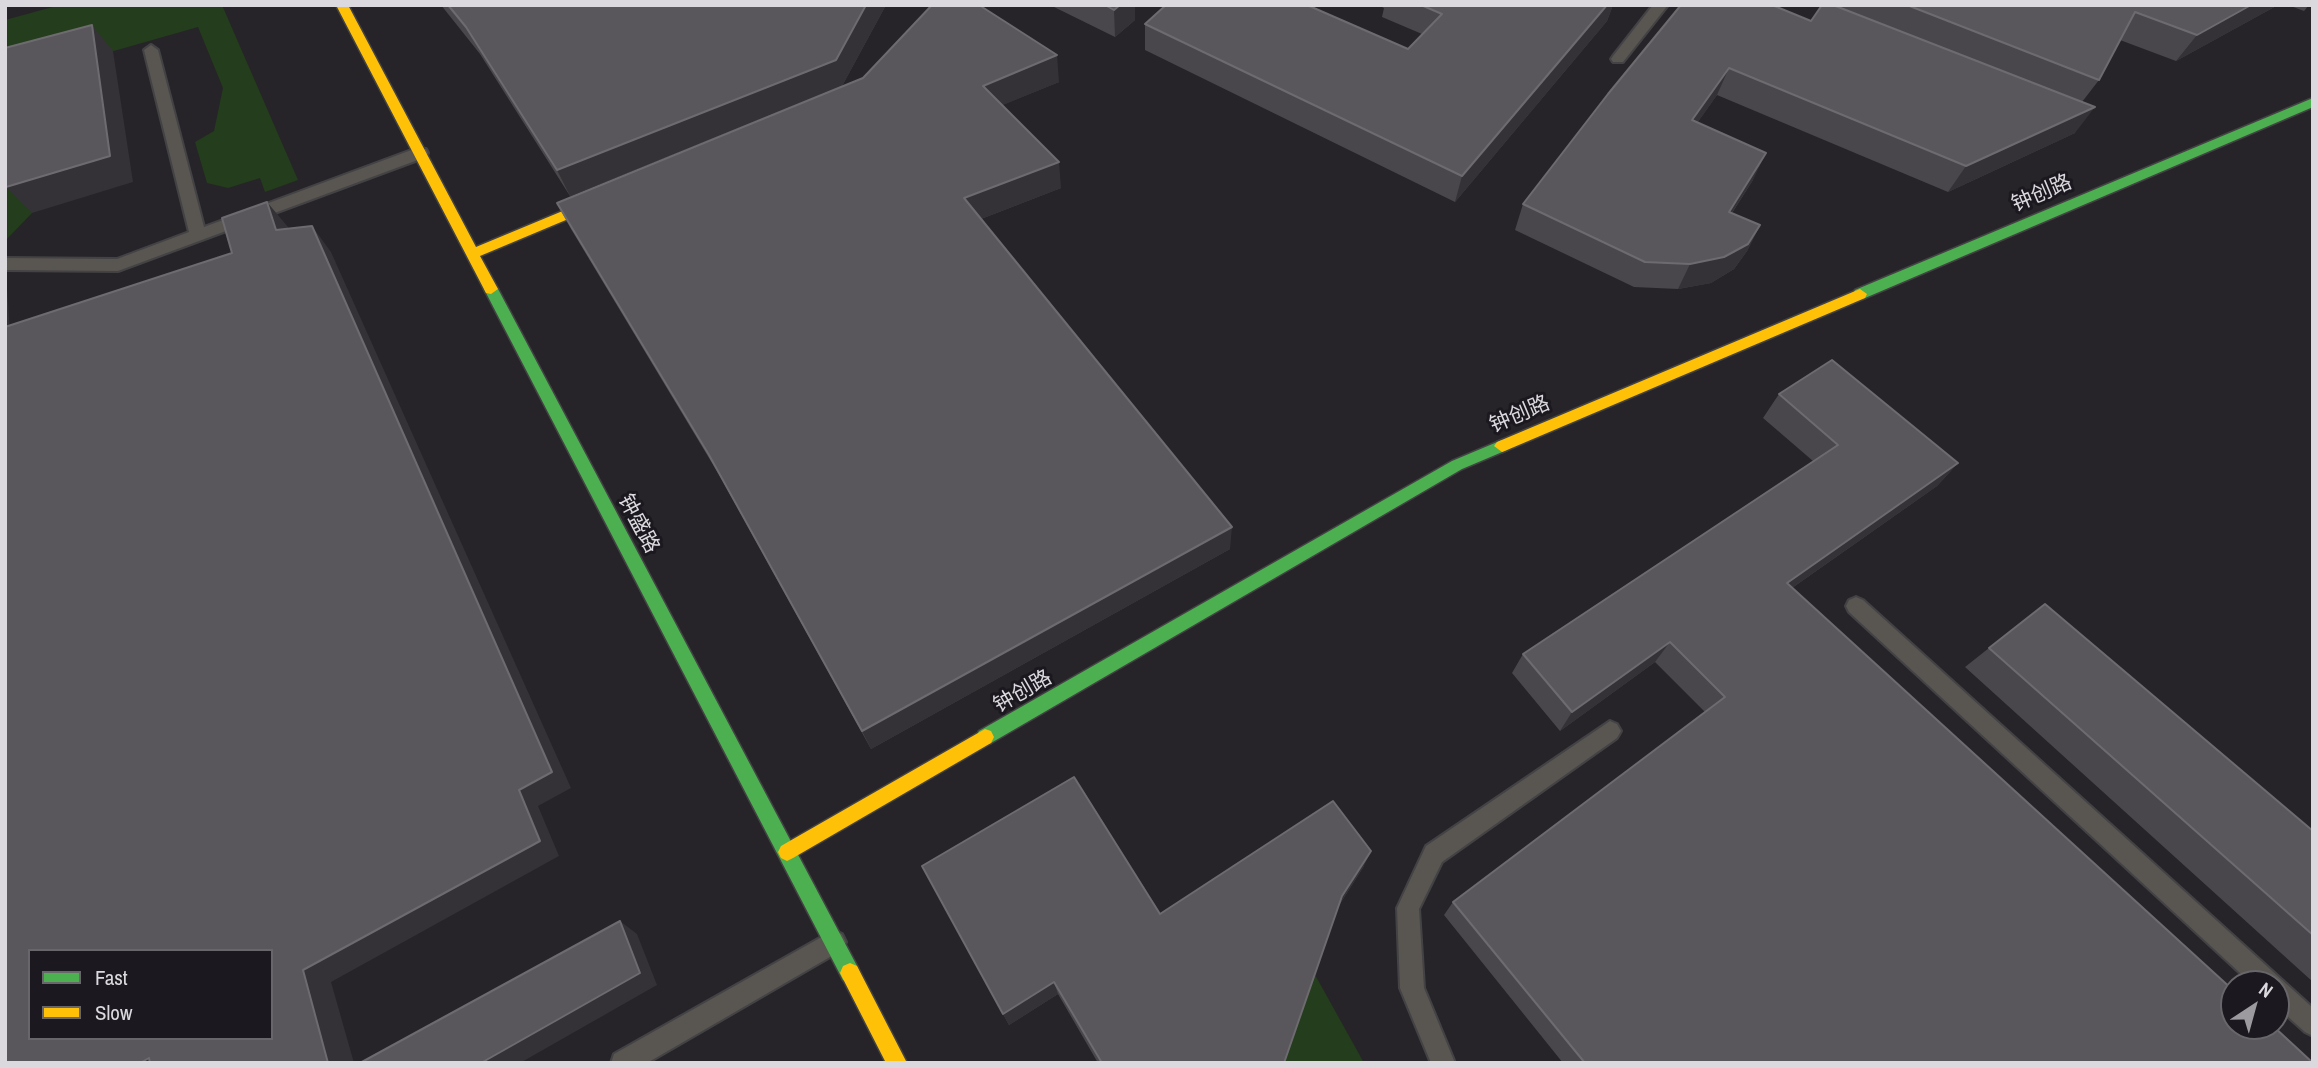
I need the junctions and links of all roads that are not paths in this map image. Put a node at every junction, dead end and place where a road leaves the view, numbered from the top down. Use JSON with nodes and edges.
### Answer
{"nodes":[{"id":1,"x":342,"y":5,"type":"edge"},
{"id":2,"x":1661,"y":5,"type":"edge"},
{"id":3,"x":151,"y":50,"type":"dead end"},
{"id":4,"x":1618,"y":59,"type":"dead end"},
{"id":5,"x":2313,"y":102,"type":"edge"},
{"id":6,"x":420,"y":153,"type":"junction"},
{"id":7,"x":625,"y":190,"type":"edge"},
{"id":8,"x":198,"y":236,"type":"junction"},
{"id":9,"x":472,"y":254,"type":"junction"},
{"id":10,"x":5,"y":264,"type":"edge"},
{"id":11,"x":1856,"y":606,"type":"dead end"},
{"id":12,"x":1610,"y":731,"type":"dead end"},
{"id":13,"x":786,"y":852,"type":"junction"},
{"id":14,"x":834,"y":942,"type":"junction"},
{"id":15,"x":2254,"y":970,"type":"edge"},
{"id":16,"x":2290,"y":1003,"type":"edge"},
{"id":17,"x":2313,"y":1024,"type":"edge"},
{"id":18,"x":623,"y":1063,"type":"edge"},
{"id":19,"x":897,"y":1063,"type":"edge"},
{"id":20,"x":1443,"y":1063,"type":"edge"}],
"edges":[{"from":1,"to":6,"type":"street","name":"钟盛路"},
{"from":2,"to":4,"type":"lane"},
{"from":3,"to":8,"type":"lane"},
{"from":5,"to":13,"type":"street","name":"钟创路"},
{"from":6,"to":8,"type":"lane"},
{"from":6,"to":9,"type":"street","name":"钟盛路"},
{"from":7,"to":9,"type":"street"},
{"from":8,"to":10,"type":"lane"},
{"from":9,"to":13,"type":"street","name":"钟盛路"},
{"from":11,"to":15,"type":"lane"},
{"from":12,"to":20,"type":"lane"},
{"from":13,"to":14,"type":"street","name":"钟盛路"},
{"from":14,"to":18,"type":"lane"},
{"from":14,"to":19,"type":"street","name":"钟盛路"},
{"from":16,"to":17,"type":"lane"}]}
